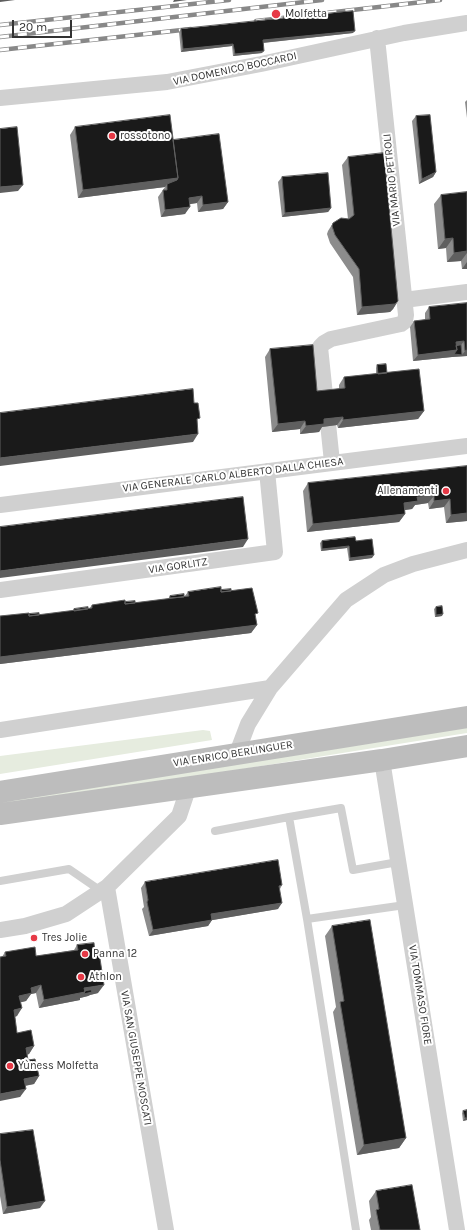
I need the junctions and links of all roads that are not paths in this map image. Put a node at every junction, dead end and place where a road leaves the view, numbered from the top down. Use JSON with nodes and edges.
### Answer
{"nodes":[{"id":1,"x":467,"y":23,"type":"edge"},
{"id":2,"x":377,"y":38,"type":"junction"},
{"id":3,"x":0,"y":98,"type":"edge"},
{"id":4,"x":467,"y":292,"type":"edge"},
{"id":5,"x":404,"y":300,"type":"junction"},
{"id":6,"x":467,"y":446,"type":"edge"},
{"id":7,"x":332,"y":462,"type":"junction"},
{"id":8,"x":267,"y":471,"type":"junction"},
{"id":9,"x":0,"y":505,"type":"edge"},
{"id":10,"x":467,"y":550,"type":"edge"},
{"id":11,"x":0,"y":590,"type":"edge"},
{"id":12,"x":270,"y":688,"type":"junction"},
{"id":13,"x":467,"y":717,"type":"edge"},
{"id":14,"x":0,"y":730,"type":"edge"},
{"id":15,"x":467,"y":746,"type":"edge"},
{"id":16,"x":237,"y":753,"type":"junction"},
{"id":17,"x":382,"y":760,"type":"junction"},
{"id":18,"x":189,"y":786,"type":"junction"},
{"id":19,"x":0,"y":792,"type":"edge"},
{"id":20,"x":0,"y":814,"type":"edge"},
{"id":21,"x":289,"y":817,"type":"junction"},
{"id":22,"x":215,"y":831,"type":"dead end"},
{"id":23,"x":398,"y":862,"type":"junction"},
{"id":24,"x":0,"y":881,"type":"edge"},
{"id":25,"x":104,"y":889,"type":"junction"},
{"id":26,"x":405,"y":905,"type":"junction"},
{"id":27,"x":307,"y":919,"type":"junction"},
{"id":28,"x":0,"y":930,"type":"edge"},
{"id":29,"x":166,"y":1230,"type":"edge"},
{"id":30,"x":356,"y":1230,"type":"edge"},
{"id":31,"x":456,"y":1230,"type":"edge"}],
"edges":[{"from":1,"to":2,"type":"street","name":"VIA DOMENICO BOCCARDI"},
{"from":2,"to":3,"type":"street","name":"VIA DOMENICO BOCCARDI"},
{"from":2,"to":5,"type":"street","name":"VIA MARIO PETROLI"},
{"from":4,"to":5,"type":"street"},
{"from":5,"to":7,"type":"street","name":"VIA MARIO PETROLI"},
{"from":6,"to":7,"type":"street","name":"VIA GENERALE CARLO ALBERTO DALLA CHIESA"},
{"from":7,"to":8,"type":"street","name":"VIA GENERALE CARLO ALBERTO DALLA CHIESA"},
{"from":8,"to":9,"type":"street","name":"VIA GENERALE CARLO ALBERTO DALLA CHIESA"},
{"from":8,"to":11,"type":"street","name":"VIA GORLITZ"},
{"from":10,"to":12,"type":"street"},
{"from":12,"to":14,"type":"street"},
{"from":12,"to":16,"type":"street"},
{"from":13,"to":16,"type":"main road","name":"VIA ENRICO BERLINGUER"},
{"from":15,"to":17,"type":"main road"},
{"from":16,"to":19,"type":"main road","name":"VIA ENRICO BERLINGUER"},
{"from":17,"to":18,"type":"main road"},
{"from":17,"to":23,"type":"street","name":"VIA TOMMASO FIORE"},
{"from":18,"to":20,"type":"main road"},
{"from":18,"to":25,"type":"street"},
{"from":21,"to":22,"type":"lane"},
{"from":21,"to":23,"type":"lane"},
{"from":21,"to":27,"type":"lane"},
{"from":23,"to":26,"type":"street","name":"VIA TOMMASO FIORE"},
{"from":24,"to":25,"type":"lane"},
{"from":25,"to":28,"type":"street"},
{"from":25,"to":29,"type":"street","name":"VIA SAN GIUSEPPE MOSCATI"},
{"from":26,"to":27,"type":"lane"},
{"from":26,"to":31,"type":"street","name":"VIA TOMMASO FIORE"},
{"from":27,"to":30,"type":"lane"}]}
